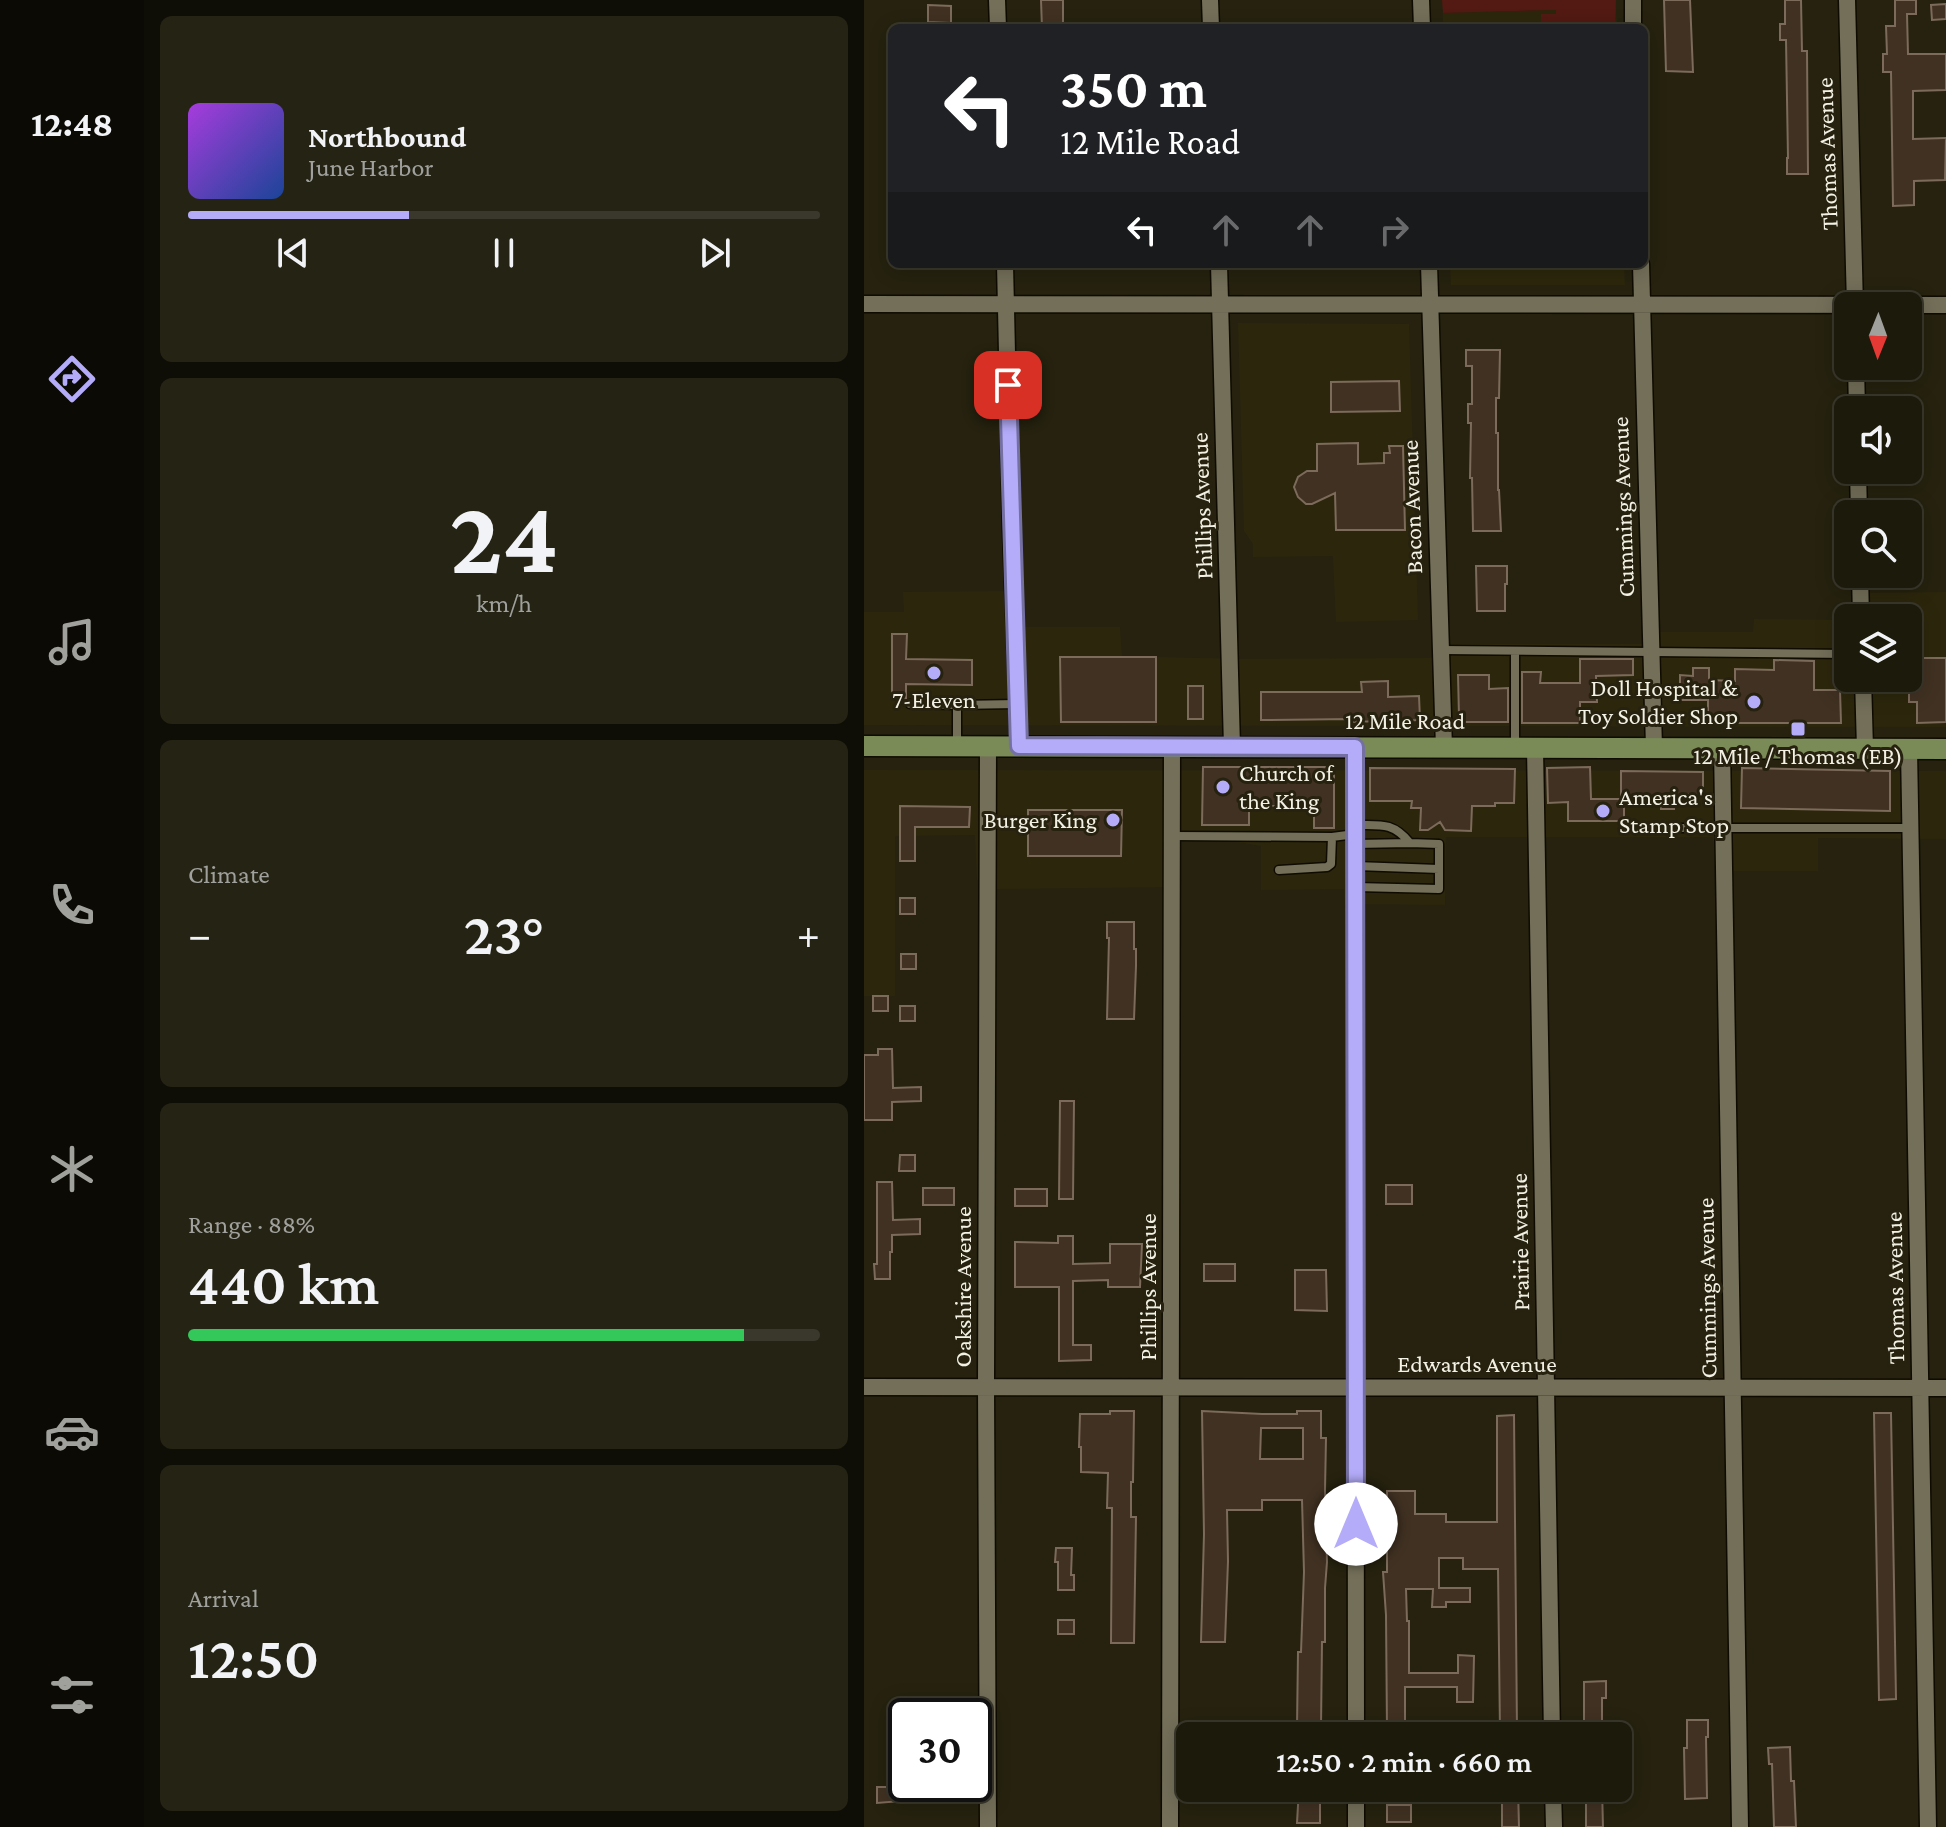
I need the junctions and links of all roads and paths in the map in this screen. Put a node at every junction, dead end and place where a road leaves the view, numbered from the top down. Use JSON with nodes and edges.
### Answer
{"nodes":[{"id":1,"x":997,"y":0,"type":"edge"},
{"id":2,"x":1210,"y":0,"type":"edge"},
{"id":3,"x":1421,"y":0,"type":"edge"},
{"id":4,"x":1633,"y":0,"type":"edge"},
{"id":5,"x":1847,"y":0,"type":"edge"},
{"id":6,"x":998,"y":24,"type":"edge"},
{"id":7,"x":1211,"y":24,"type":"edge"},
{"id":8,"x":1422,"y":24,"type":"edge"},
{"id":9,"x":1633,"y":24,"type":"edge"},
{"id":10,"x":1005,"y":268,"type":"edge"},
{"id":11,"x":1219,"y":268,"type":"edge"},
{"id":12,"x":1429,"y":268,"type":"edge"},
{"id":13,"x":1641,"y":268,"type":"edge"},
{"id":14,"x":1855,"y":292,"type":"edge"},
{"id":15,"x":864,"y":304,"type":"edge"},
{"id":16,"x":1220,"y":304,"type":"junction"},
{"id":17,"x":1431,"y":304,"type":"junction"},
{"id":18,"x":1006,"y":305,"type":"junction"},
{"id":19,"x":1922,"y":305,"type":"edge"},
{"id":20,"x":1946,"y":305,"type":"edge"},
{"id":21,"x":1642,"y":306,"type":"junction"},
{"id":22,"x":1834,"y":306,"type":"edge"},
{"id":23,"x":1440,"y":650,"type":"junction"},
{"id":24,"x":1515,"y":651,"type":"junction"},
{"id":25,"x":1651,"y":653,"type":"junction"},
{"id":26,"x":1834,"y":654,"type":"edge"},
{"id":27,"x":1863,"y":692,"type":"edge"},
{"id":28,"x":910,"y":704,"type":"dead end"},
{"id":29,"x":1017,"y":704,"type":"junction"},
{"id":30,"x":957,"y":705,"type":"junction"},
{"id":31,"x":864,"y":746,"type":"edge"},
{"id":32,"x":957,"y":746,"type":"junction"},
{"id":33,"x":988,"y":746,"type":"junction"},
{"id":34,"x":1019,"y":746,"type":"junction"},
{"id":35,"x":1172,"y":747,"type":"junction"},
{"id":36,"x":1232,"y":747,"type":"junction"},
{"id":37,"x":1355,"y":747,"type":"junction"},
{"id":38,"x":1444,"y":748,"type":"junction"},
{"id":39,"x":1525,"y":748,"type":"junction"},
{"id":40,"x":1654,"y":748,"type":"junction"},
{"id":41,"x":1722,"y":748,"type":"junction"},
{"id":42,"x":1865,"y":749,"type":"junction"},
{"id":43,"x":1909,"y":749,"type":"junction"},
{"id":44,"x":1946,"y":749,"type":"edge"},
{"id":45,"x":1649,"y":828,"type":"dead end"},
{"id":46,"x":1725,"y":828,"type":"junction"},
{"id":47,"x":1912,"y":828,"type":"junction"},
{"id":48,"x":1355,"y":834,"type":"junction"},
{"id":49,"x":1172,"y":836,"type":"junction"},
{"id":50,"x":1332,"y":837,"type":"junction"},
{"id":51,"x":1410,"y":843,"type":"junction"},
{"id":52,"x":1356,"y":866,"type":"junction"},
{"id":53,"x":1439,"y":869,"type":"junction"},
{"id":54,"x":1279,"y":870,"type":"dead end"},
{"id":55,"x":1356,"y":887,"type":"junction"},
{"id":56,"x":986,"y":1386,"type":"junction"},
{"id":57,"x":864,"y":1387,"type":"edge"},
{"id":58,"x":1172,"y":1388,"type":"junction"},
{"id":59,"x":1356,"y":1388,"type":"junction"},
{"id":60,"x":1546,"y":1388,"type":"junction"},
{"id":61,"x":1733,"y":1388,"type":"junction"},
{"id":62,"x":1921,"y":1388,"type":"junction"},
{"id":63,"x":1946,"y":1388,"type":"edge"},
{"id":64,"x":1356,"y":1722,"type":"edge"},
{"id":65,"x":1552,"y":1722,"type":"edge"},
{"id":66,"x":1356,"y":1802,"type":"edge"},
{"id":67,"x":1553,"y":1802,"type":"edge"},
{"id":68,"x":988,"y":1827,"type":"edge"},
{"id":69,"x":1170,"y":1827,"type":"edge"},
{"id":70,"x":1356,"y":1827,"type":"edge"},
{"id":71,"x":1554,"y":1827,"type":"edge"},
{"id":72,"x":1740,"y":1827,"type":"edge"},
{"id":73,"x":1928,"y":1827,"type":"edge"}],
"edges":[{"from":1,"to":6,"type":"street"},
{"from":2,"to":7,"type":"street"},
{"from":3,"to":8,"type":"street"},
{"from":4,"to":9,"type":"street"},
{"from":5,"to":14,"type":"street","name":"Thomas Avenue"},
{"from":10,"to":18,"type":"street"},
{"from":11,"to":16,"type":"street","name":"Phillips Avenue"},
{"from":12,"to":17,"type":"street","name":"Bacon Avenue"},
{"from":13,"to":21,"type":"street","name":"Cummings Avenue"},
{"from":15,"to":18,"type":"street"},
{"from":16,"to":17,"type":"street"},
{"from":16,"to":18,"type":"street"},
{"from":16,"to":36,"type":"street","name":"Phillips Avenue"},
{"from":17,"to":21,"type":"street"},
{"from":17,"to":23,"type":"street","name":"Bacon Avenue"},
{"from":18,"to":29,"type":"street"},
{"from":19,"to":20,"type":"street"},
{"from":21,"to":22,"type":"street"},
{"from":21,"to":25,"type":"street","name":"Cummings Avenue"},
{"from":23,"to":24,"type":"lane"},
{"from":23,"to":38,"type":"street","name":"Bacon Avenue"},
{"from":24,"to":25,"type":"lane"},
{"from":24,"to":39,"type":"lane"},
{"from":25,"to":26,"type":"lane"},
{"from":25,"to":40,"type":"street","name":"Cummings Avenue"},
{"from":27,"to":42,"type":"street"},
{"from":28,"to":30,"type":"lane"},
{"from":29,"to":30,"type":"lane"},
{"from":29,"to":34,"type":"street"},
{"from":30,"to":32,"type":"lane"},
{"from":31,"to":32,"type":"main road","name":"12 Mile Road"},
{"from":32,"to":33,"type":"main road","name":"12 Mile Road"},
{"from":33,"to":34,"type":"main road","name":"12 Mile Road"},
{"from":33,"to":56,"type":"street","name":"Oakshire Avenue"},
{"from":34,"to":35,"type":"main road","name":"12 Mile Road"},
{"from":35,"to":36,"type":"main road","name":"12 Mile Road"},
{"from":35,"to":49,"type":"street","name":"Phillips Avenue"},
{"from":36,"to":37,"type":"main road","name":"12 Mile Road"},
{"from":37,"to":38,"type":"main road","name":"12 Mile Road"},
{"from":37,"to":48,"type":"street"},
{"from":38,"to":39,"type":"main road","name":"12 Mile Road"},
{"from":39,"to":40,"type":"main road","name":"12 Mile Road"},
{"from":39,"to":60,"type":"street","name":"Prairie Avenue"},
{"from":40,"to":41,"type":"main road","name":"12 Mile Road"},
{"from":41,"to":42,"type":"main road","name":"12 Mile Road"},
{"from":41,"to":46,"type":"street","name":"Cummings Avenue"},
{"from":42,"to":43,"type":"main road","name":"12 Mile Road"},
{"from":43,"to":44,"type":"main road","name":"12 Mile Road"},
{"from":43,"to":47,"type":"street","name":"Thomas Avenue"},
{"from":45,"to":46,"type":"lane"},
{"from":46,"to":47,"type":"lane"},
{"from":46,"to":61,"type":"street","name":"Cummings Avenue"},
{"from":47,"to":62,"type":"street","name":"Thomas Avenue"},
{"from":48,"to":50,"type":"lane"},
{"from":48,"to":51,"type":"lane"},
{"from":48,"to":51,"type":"lane"},
{"from":48,"to":52,"type":"street"},
{"from":49,"to":50,"type":"lane"},
{"from":49,"to":58,"type":"street","name":"Phillips Avenue"},
{"from":50,"to":54,"type":"lane"},
{"from":51,"to":53,"type":"lane"},
{"from":52,"to":53,"type":"lane"},
{"from":52,"to":55,"type":"street"},
{"from":53,"to":55,"type":"lane"},
{"from":55,"to":59,"type":"street"},
{"from":56,"to":57,"type":"street","name":"Edwards Avenue"},
{"from":56,"to":58,"type":"street","name":"Edwards Avenue"},
{"from":56,"to":68,"type":"street","name":"Oakshire Avenue"},
{"from":58,"to":59,"type":"street","name":"Edwards Avenue"},
{"from":58,"to":69,"type":"street","name":"Phillips Avenue"},
{"from":59,"to":60,"type":"street","name":"Edwards Avenue"},
{"from":59,"to":64,"type":"street"},
{"from":60,"to":61,"type":"street","name":"Edwards Avenue"},
{"from":60,"to":65,"type":"street","name":"Prairie Avenue"},
{"from":61,"to":62,"type":"street","name":"Edwards Avenue"},
{"from":61,"to":72,"type":"street","name":"Cummings Avenue"},
{"from":62,"to":63,"type":"street","name":"Edwards Avenue"},
{"from":62,"to":73,"type":"street","name":"Thomas Avenue"},
{"from":66,"to":70,"type":"street"},
{"from":67,"to":71,"type":"street"}]}
